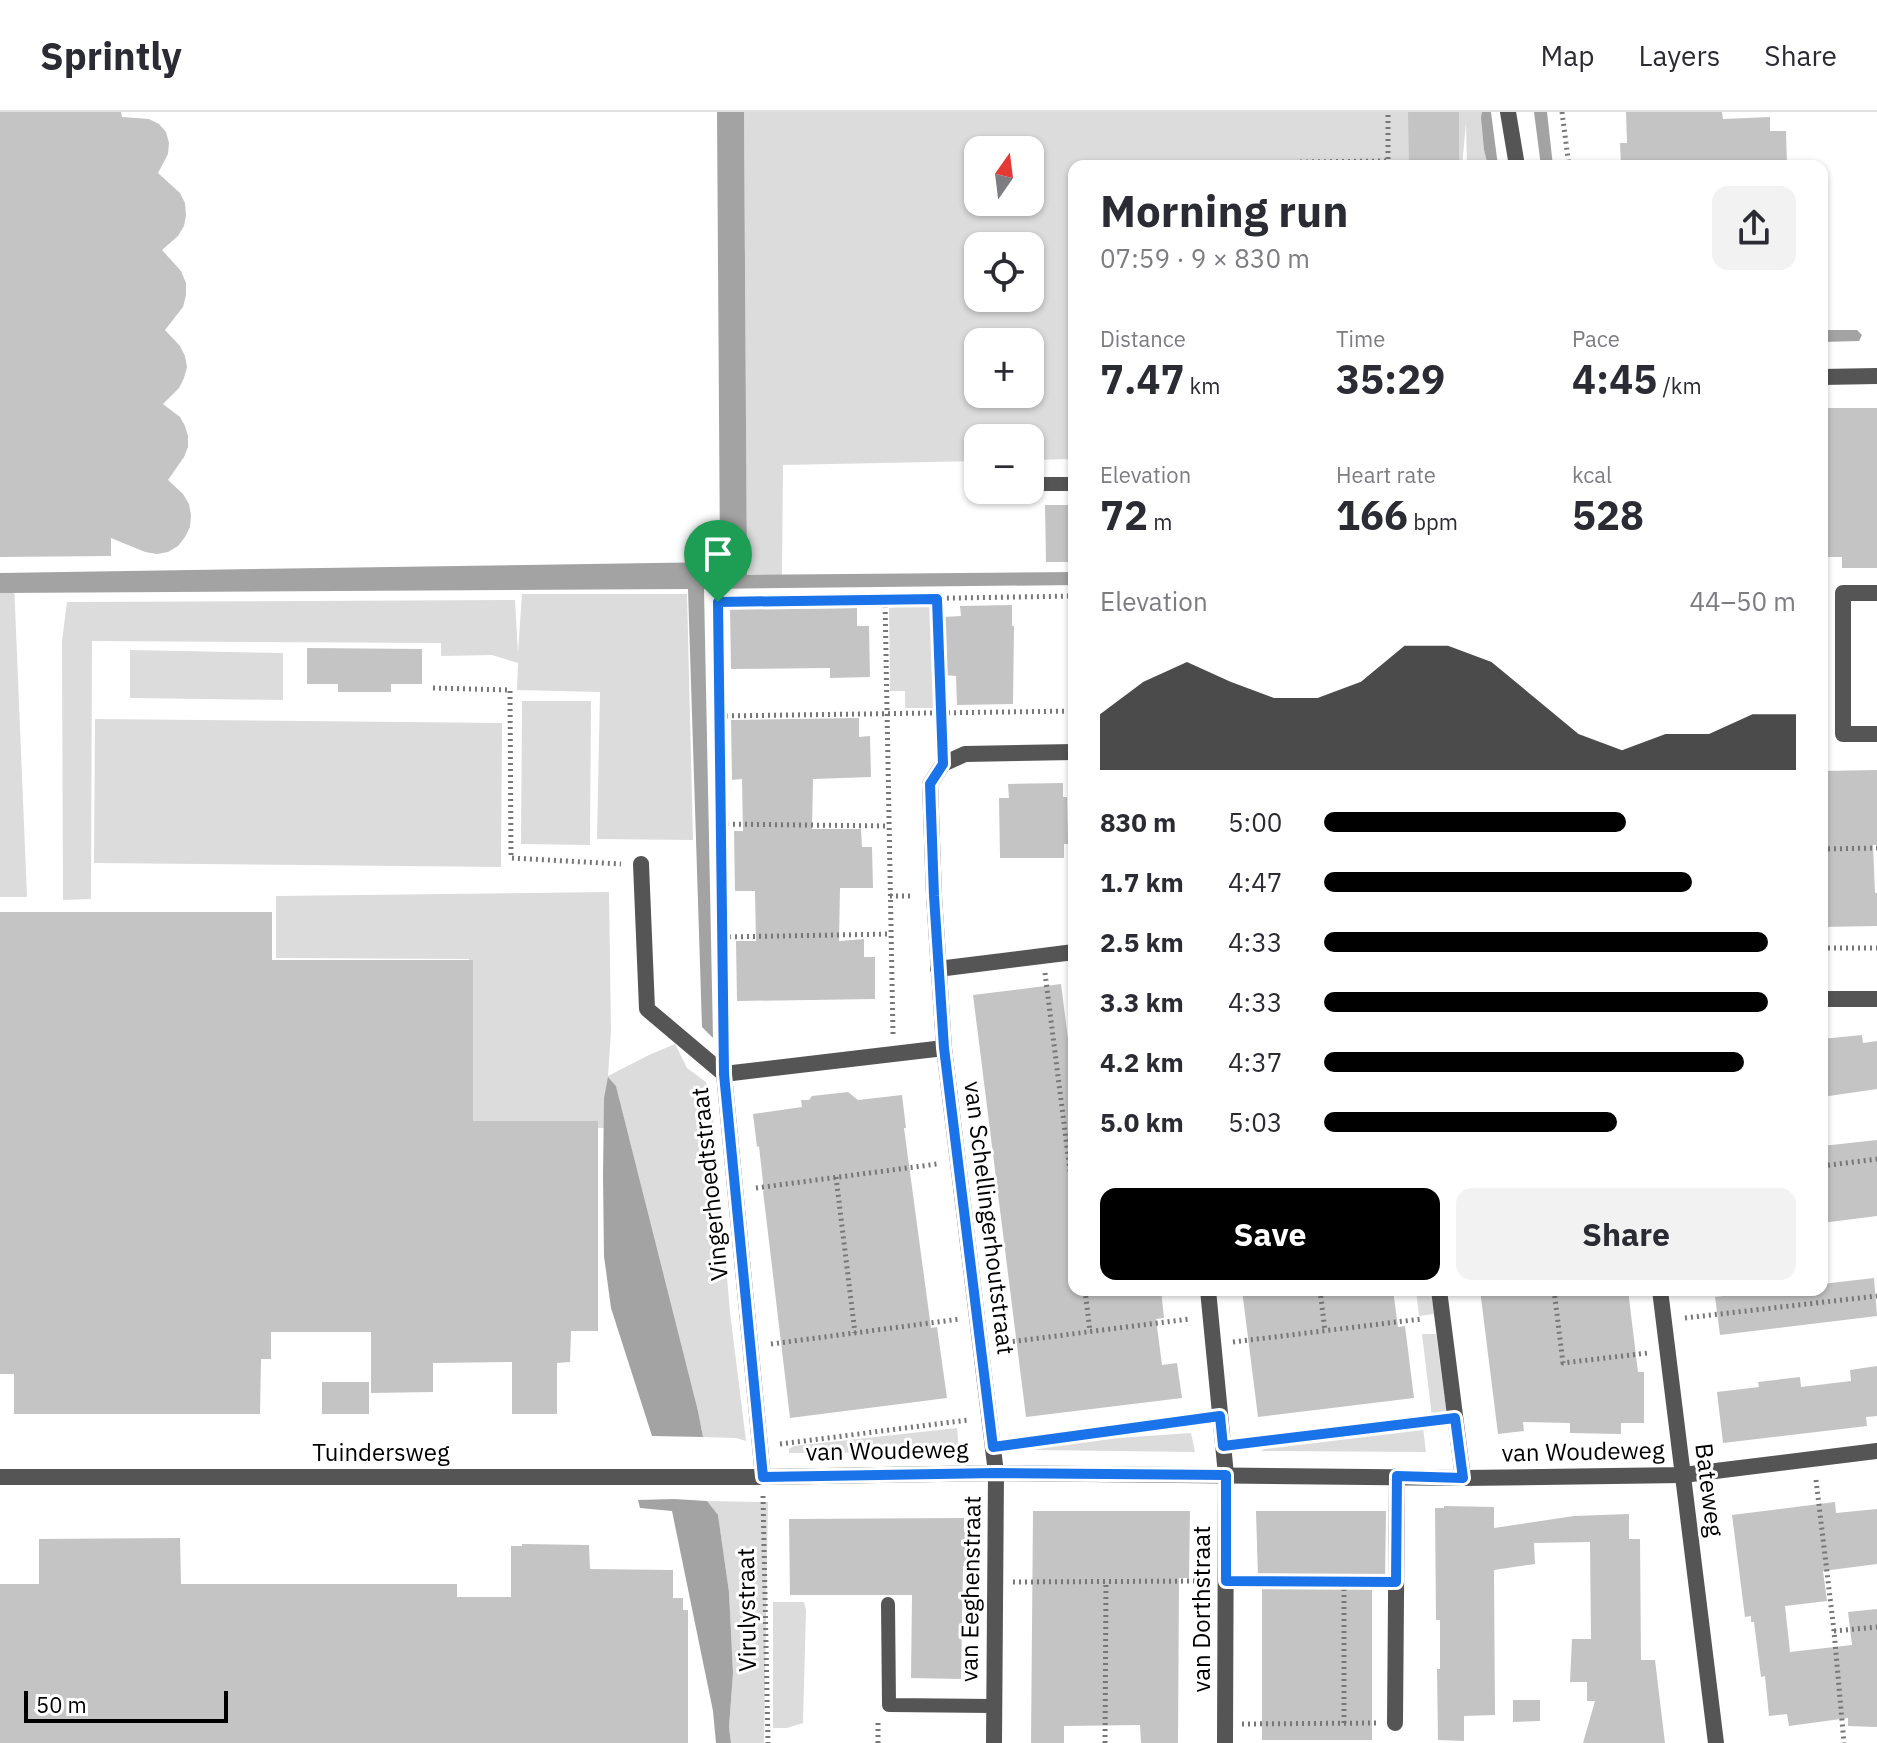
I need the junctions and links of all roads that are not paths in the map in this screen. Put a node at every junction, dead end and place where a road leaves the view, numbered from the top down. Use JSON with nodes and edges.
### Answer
{"nodes":[{"id":1,"x":1508,"y":112,"type":"edge"},
{"id":2,"x":1516,"y":160,"type":"edge"},
{"id":3,"x":1877,"y":376,"type":"edge"},
{"id":4,"x":1828,"y":377,"type":"edge"},
{"id":5,"x":1044,"y":484,"type":"edge"},
{"id":6,"x":1068,"y":484,"type":"edge"},
{"id":7,"x":1877,"y":593,"type":"edge"},
{"id":8,"x":1877,"y":734,"type":"edge"},
{"id":9,"x":1068,"y":752,"type":"edge"},
{"id":10,"x":641,"y":864,"type":"road end"},
{"id":11,"x":1068,"y":953,"type":"edge"},
{"id":12,"x":938,"y":969,"type":"junction"},
{"id":13,"x":1828,"y":999,"type":"edge"},
{"id":14,"x":1877,"y":999,"type":"edge"},
{"id":15,"x":944,"y":1048,"type":"junction"},
{"id":16,"x":724,"y":1074,"type":"junction"},
{"id":17,"x":1208,"y":1296,"type":"edge"},
{"id":18,"x":1440,"y":1296,"type":"edge"},
{"id":19,"x":1661,"y":1296,"type":"edge"},
{"id":20,"x":1877,"y":1451,"type":"edge"},
{"id":21,"x":996,"y":1473,"type":"junction"},
{"id":22,"x":1226,"y":1475,"type":"junction"},
{"id":23,"x":1683,"y":1475,"type":"junction"},
{"id":24,"x":1397,"y":1476,"type":"junction"},
{"id":25,"x":0,"y":1477,"type":"edge"},
{"id":26,"x":763,"y":1477,"type":"junction"},
{"id":27,"x":1463,"y":1478,"type":"junction"},
{"id":28,"x":888,"y":1604,"type":"dead end"},
{"id":29,"x":993,"y":1706,"type":"junction"},
{"id":30,"x":1395,"y":1723,"type":"road end"},
{"id":31,"x":994,"y":1743,"type":"edge"},
{"id":32,"x":1225,"y":1743,"type":"edge"},
{"id":33,"x":1716,"y":1743,"type":"edge"}],
"edges":[{"from":1,"to":2,"type":"street"},
{"from":3,"to":4,"type":"street"},
{"from":5,"to":6,"type":"lane"},
{"from":7,"to":8,"type":"street"},
{"from":9,"to":12,"type":"street","name":"van Schellingerhoutstraat"},
{"from":10,"to":16,"type":"street","name":"Vingerhoedtstraat"},
{"from":11,"to":12,"type":"street"},
{"from":12,"to":15,"type":"street","name":"van Schellingerhoutstraat"},
{"from":13,"to":14,"type":"street"},
{"from":15,"to":16,"type":"street"},
{"from":15,"to":21,"type":"street","name":"van Schellingerhoutstraat"},
{"from":16,"to":26,"type":"street","name":"Vingerhoedtstraat"},
{"from":17,"to":22,"type":"street","name":"van Dorthstraat"},
{"from":18,"to":27,"type":"street"},
{"from":19,"to":23,"type":"street","name":"Bateweg"},
{"from":20,"to":23,"type":"street","name":"van Woudeweg"},
{"from":21,"to":22,"type":"street","name":"van Woudeweg"},
{"from":21,"to":26,"type":"street","name":"van Woudeweg"},
{"from":21,"to":29,"type":"street","name":"van Eeghenstraat"},
{"from":22,"to":24,"type":"street","name":"van Woudeweg"},
{"from":22,"to":32,"type":"street","name":"van Dorthstraat"},
{"from":23,"to":27,"type":"street","name":"van Woudeweg"},
{"from":23,"to":33,"type":"street","name":"Bateweg"},
{"from":24,"to":27,"type":"street","name":"van Woudeweg"},
{"from":24,"to":30,"type":"street"},
{"from":25,"to":26,"type":"street","name":"Tuindersweg"},
{"from":28,"to":29,"type":"lane","name":"van Eeghenstraat"},
{"from":29,"to":31,"type":"street","name":"van Eeghenstraat"}]}
